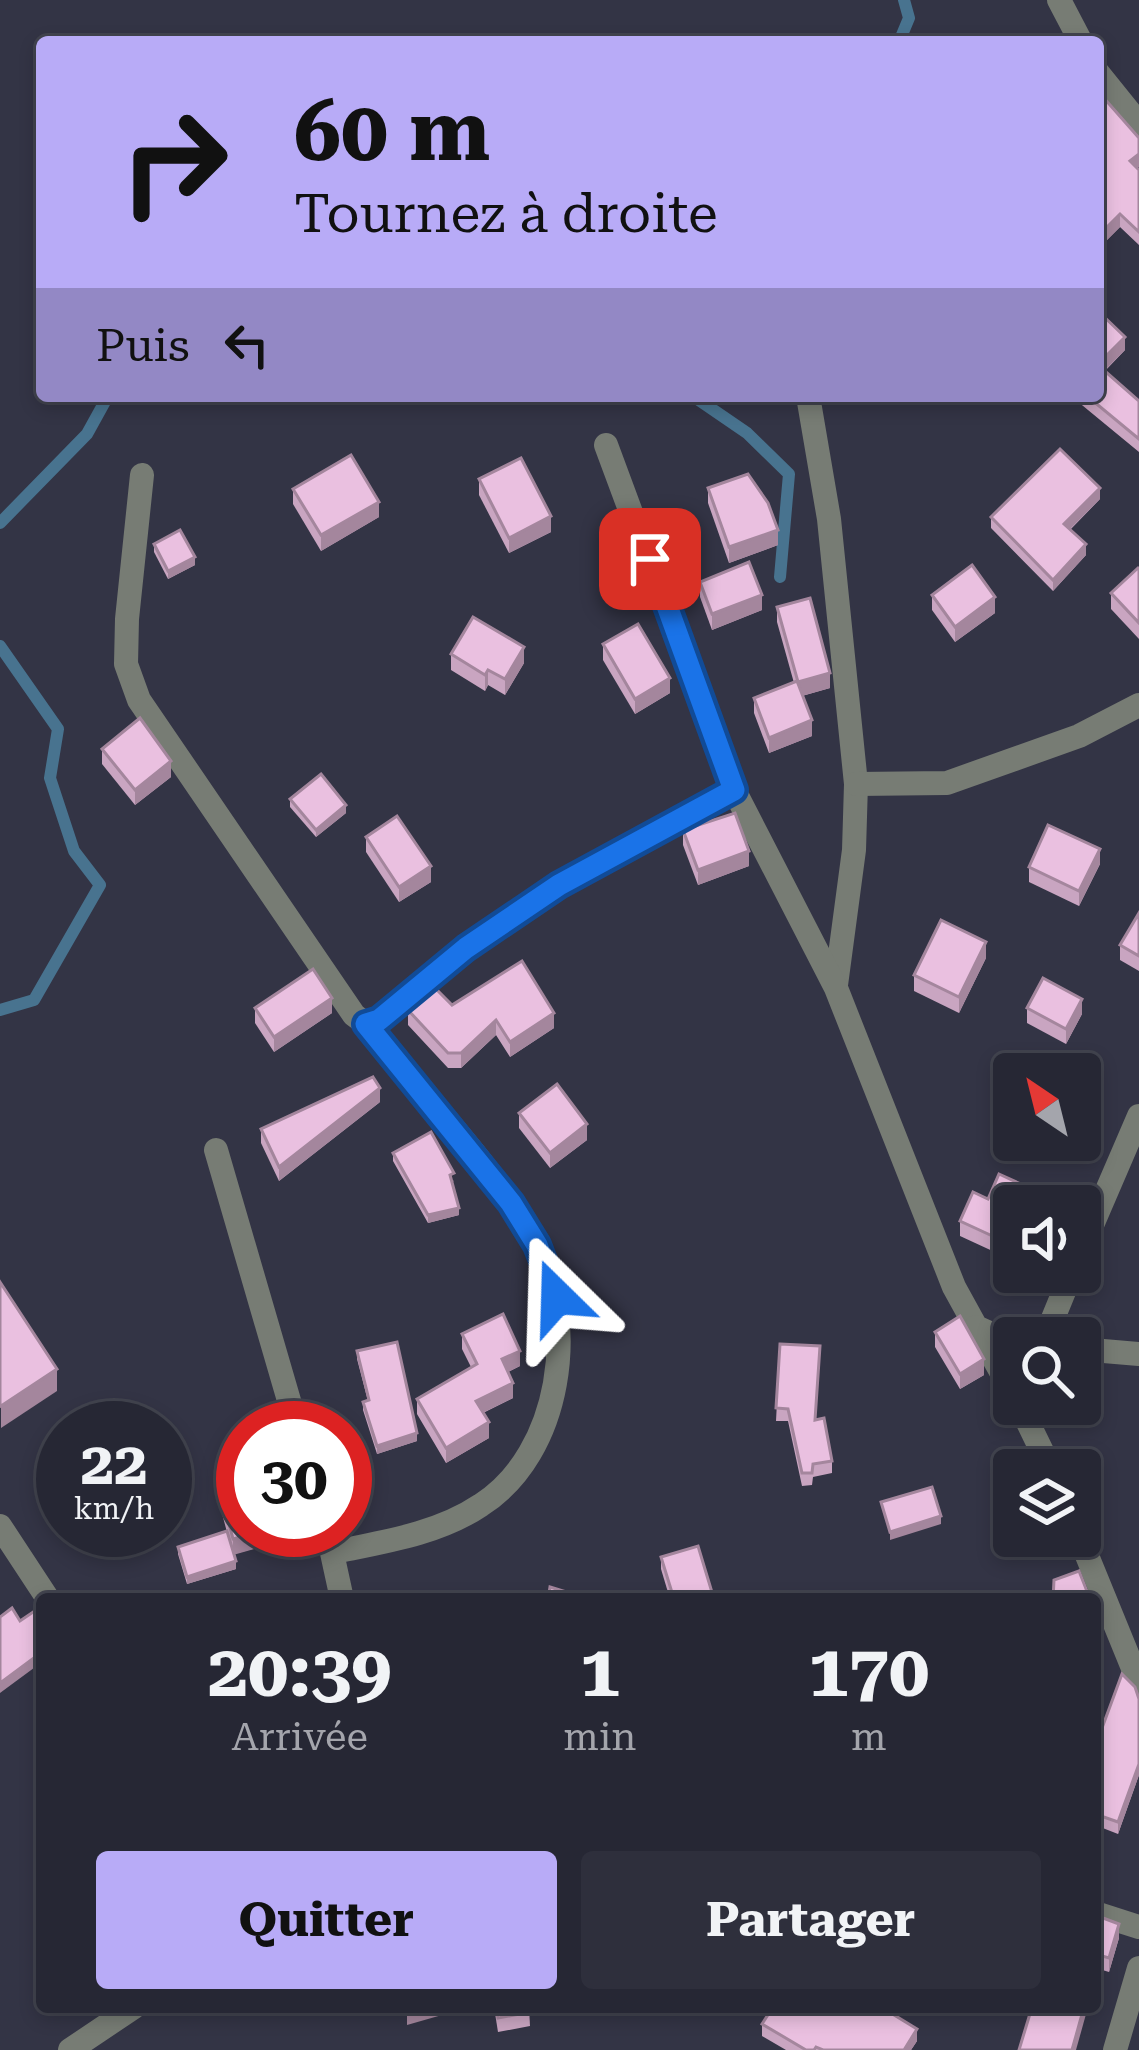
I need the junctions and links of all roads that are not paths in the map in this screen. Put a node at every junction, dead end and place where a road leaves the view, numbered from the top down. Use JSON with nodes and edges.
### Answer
{"nodes":[{"id":1,"x":1059,"y":0,"type":"edge"},
{"id":2,"x":1079,"y":36,"type":"edge"},
{"id":3,"x":1104,"y":80,"type":"edge"},
{"id":4,"x":1139,"y":124,"type":"edge"},
{"id":5,"x":809,"y":402,"type":"edge"},
{"id":6,"x":606,"y":445,"type":"dead end"},
{"id":7,"x":142,"y":476,"type":"dead end"},
{"id":8,"x":1139,"y":705,"type":"edge"},
{"id":9,"x":856,"y":784,"type":"junction"},
{"id":10,"x":734,"y":790,"type":"junction"},
{"id":11,"x":836,"y":988,"type":"junction"},
{"id":12,"x":366,"y":1024,"type":"junction"},
{"id":13,"x":1139,"y":1116,"type":"edge"},
{"id":14,"x":216,"y":1150,"type":"dead end"},
{"id":15,"x":1101,"y":1204,"type":"edge"},
{"id":16,"x":976,"y":1327,"type":"junction"},
{"id":17,"x":993,"y":1335,"type":"edge"},
{"id":18,"x":1101,"y":1351,"type":"edge"},
{"id":19,"x":1139,"y":1354,"type":"edge"},
{"id":20,"x":993,"y":1357,"type":"edge"},
{"id":21,"x":289,"y":1401,"type":"edge"},
{"id":22,"x":0,"y":1526,"type":"edge"},
{"id":23,"x":372,"y":1539,"type":"edge"},
{"id":24,"x":333,"y":1557,"type":"edge"},
{"id":25,"x":1088,"y":1557,"type":"edge"},
{"id":26,"x":44,"y":1593,"type":"edge"},
{"id":27,"x":341,"y":1593,"type":"edge"},
{"id":28,"x":1139,"y":1683,"type":"edge"},
{"id":29,"x":1101,"y":1915,"type":"edge"},
{"id":30,"x":1139,"y":1927,"type":"edge"},
{"id":31,"x":1139,"y":1968,"type":"edge"},
{"id":32,"x":125,"y":2013,"type":"edge"},
{"id":33,"x":70,"y":2050,"type":"edge"},
{"id":34,"x":1115,"y":2050,"type":"edge"}],
"edges":[{"from":1,"to":2,"type":"street"},
{"from":3,"to":4,"type":"street"},
{"from":5,"to":9,"type":"street"},
{"from":6,"to":10,"type":"street"},
{"from":7,"to":12,"type":"street"},
{"from":8,"to":9,"type":"street"},
{"from":9,"to":11,"type":"street"},
{"from":10,"to":11,"type":"street"},
{"from":10,"to":12,"type":"street"},
{"from":11,"to":16,"type":"street"},
{"from":12,"to":23,"type":"street"},
{"from":13,"to":15,"type":"street"},
{"from":14,"to":21,"type":"street"},
{"from":16,"to":17,"type":"street"},
{"from":16,"to":20,"type":"street"},
{"from":18,"to":19,"type":"street"},
{"from":22,"to":26,"type":"street"},
{"from":24,"to":27,"type":"street"},
{"from":25,"to":28,"type":"street"},
{"from":29,"to":30,"type":"street"},
{"from":31,"to":34,"type":"street"},
{"from":32,"to":33,"type":"street"}]}
